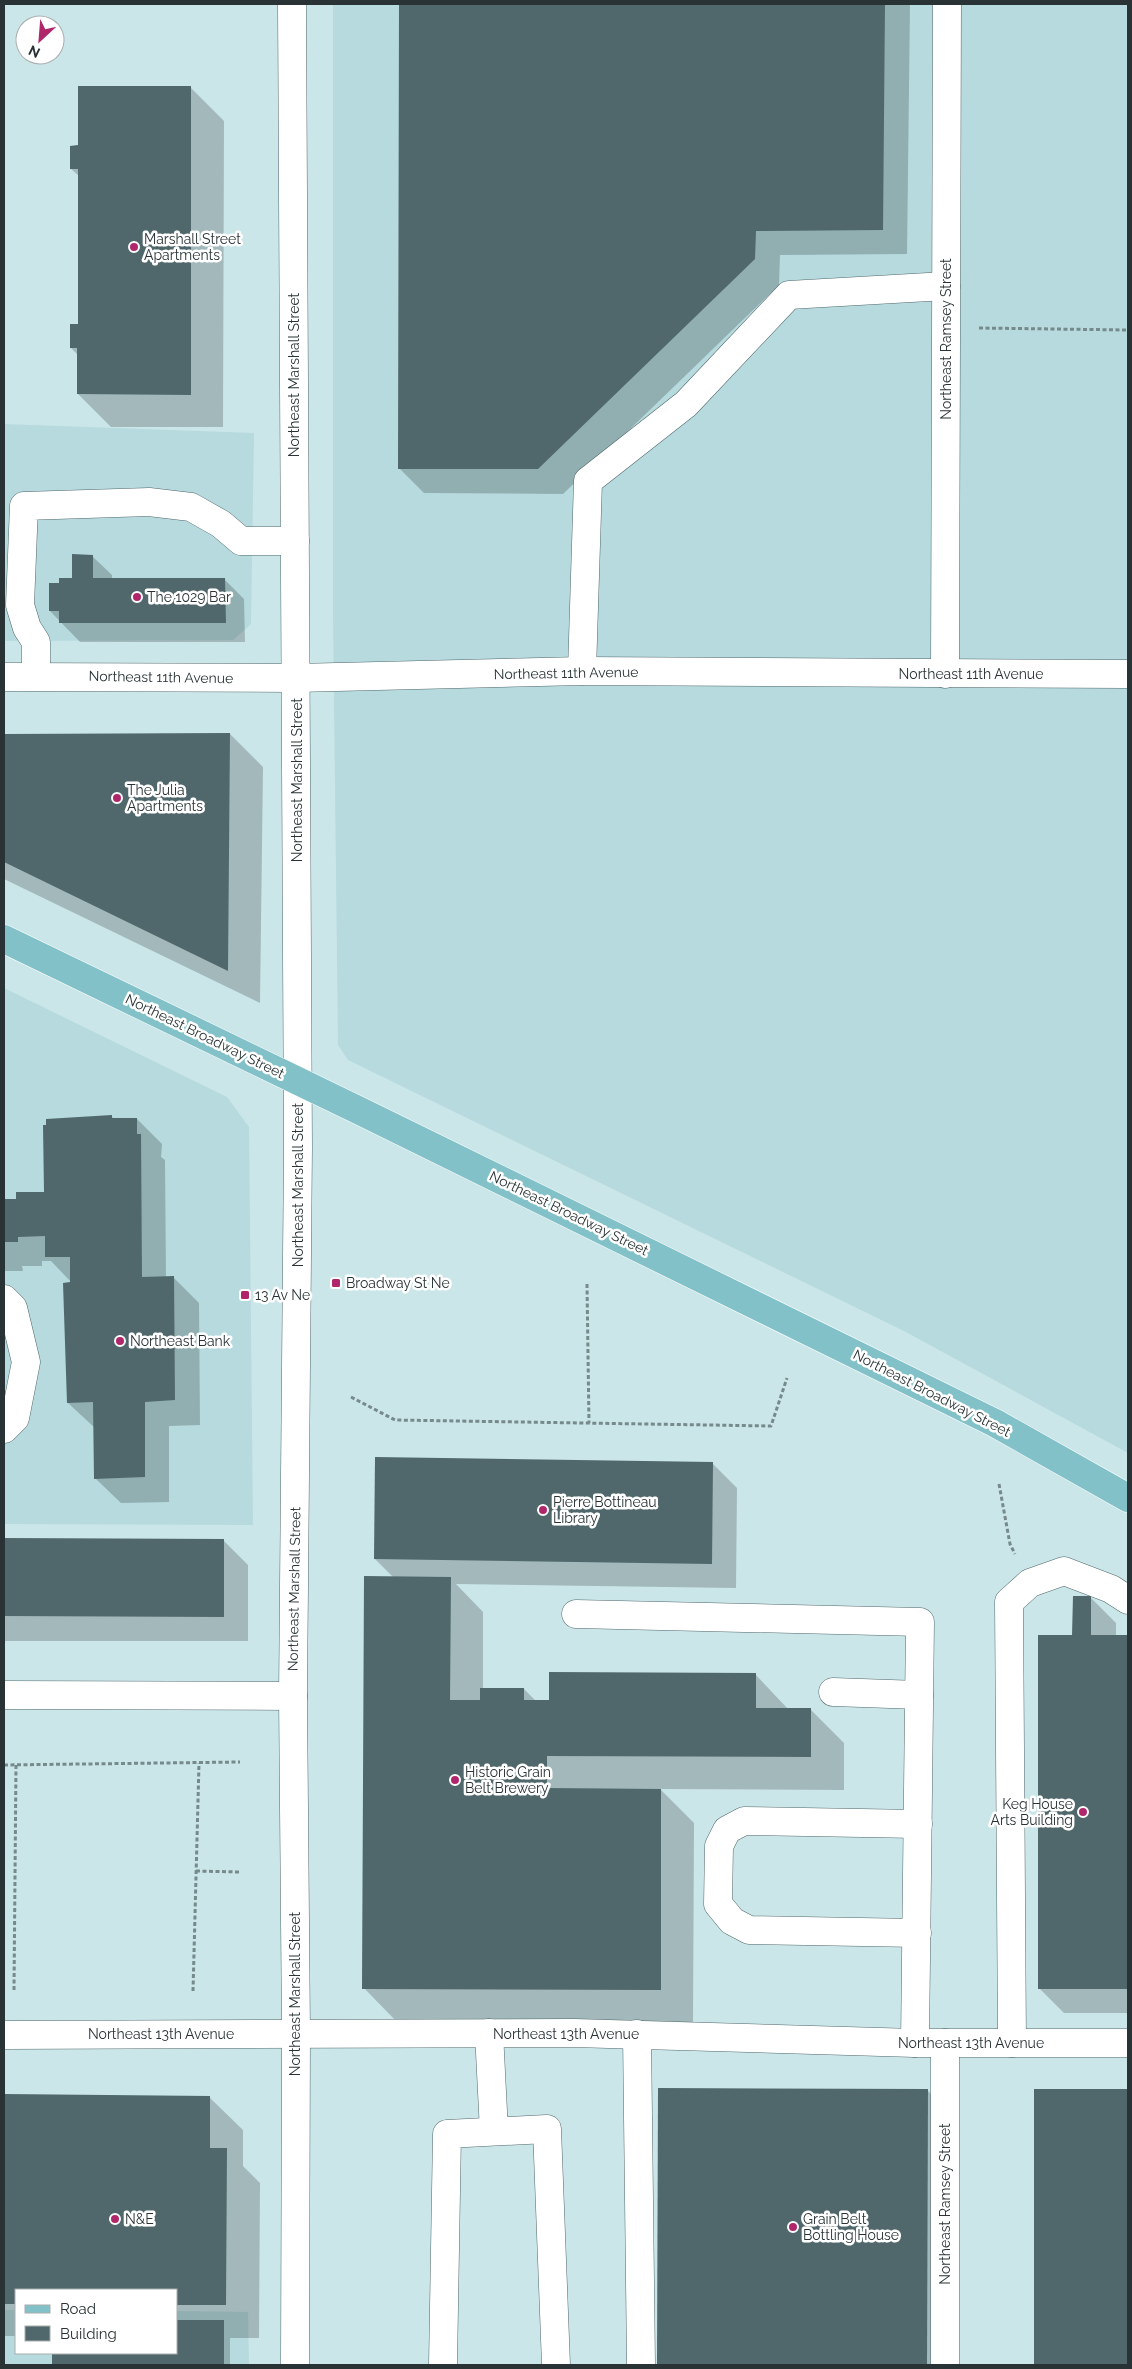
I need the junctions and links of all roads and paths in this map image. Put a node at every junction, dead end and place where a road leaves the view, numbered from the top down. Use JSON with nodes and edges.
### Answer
{"nodes":[{"id":1,"x":292,"y":4,"type":"edge"},
{"id":2,"x":947,"y":4,"type":"edge"},
{"id":3,"x":946,"y":286,"type":"junction"},
{"id":4,"x":977,"y":328,"type":"dead end"},
{"id":5,"x":1128,"y":330,"type":"edge"},
{"id":6,"x":295,"y":541,"type":"junction"},
{"id":7,"x":582,"y":671,"type":"junction"},
{"id":8,"x":945,"y":674,"type":"junction"},
{"id":9,"x":1128,"y":674,"type":"edge"},
{"id":10,"x":36,"y":676,"type":"junction"},
{"id":11,"x":4,"y":677,"type":"edge"},
{"id":12,"x":296,"y":678,"type":"junction"},
{"id":13,"x":4,"y":939,"type":"edge"},
{"id":14,"x":298,"y":1081,"type":"junction"},
{"id":15,"x":588,"y":1284,"type":"dead end"},
{"id":16,"x":4,"y":1299,"type":"edge"},
{"id":17,"x":787,"y":1378,"type":"dead end"},
{"id":18,"x":351,"y":1397,"type":"dead end"},
{"id":19,"x":589,"y":1423,"type":"junction"},
{"id":20,"x":4,"y":1429,"type":"edge"},
{"id":21,"x":999,"y":1484,"type":"dead end"},
{"id":22,"x":1128,"y":1498,"type":"edge"},
{"id":23,"x":1030,"y":1583,"type":"junction"},
{"id":24,"x":1128,"y":1600,"type":"edge"},
{"id":25,"x":576,"y":1614,"type":"dead end"},
{"id":26,"x":833,"y":1692,"type":"dead end"},
{"id":27,"x":4,"y":1695,"type":"edge"},
{"id":28,"x":919,"y":1695,"type":"junction"},
{"id":29,"x":293,"y":1696,"type":"junction"},
{"id":30,"x":240,"y":1762,"type":"dead end"},
{"id":31,"x":199,"y":1763,"type":"junction"},
{"id":32,"x":16,"y":1764,"type":"junction"},
{"id":33,"x":4,"y":1765,"type":"edge"},
{"id":34,"x":918,"y":1824,"type":"junction"},
{"id":35,"x":196,"y":1871,"type":"junction"},
{"id":36,"x":240,"y":1872,"type":"dead end"},
{"id":37,"x":916,"y":1933,"type":"junction"},
{"id":38,"x":14,"y":1990,"type":"dead end"},
{"id":39,"x":193,"y":1991,"type":"dead end"},
{"id":40,"x":296,"y":2033,"type":"junction"},
{"id":41,"x":488,"y":2033,"type":"junction"},
{"id":42,"x":637,"y":2034,"type":"junction"},
{"id":43,"x":4,"y":2035,"type":"edge"},
{"id":44,"x":1128,"y":2042,"type":"edge"},
{"id":45,"x":915,"y":2043,"type":"junction"},
{"id":46,"x":945,"y":2043,"type":"junction"},
{"id":47,"x":1012,"y":2043,"type":"junction"},
{"id":48,"x":494,"y":2131,"type":"junction"},
{"id":49,"x":295,"y":2365,"type":"edge"},
{"id":50,"x":443,"y":2365,"type":"edge"},
{"id":51,"x":556,"y":2365,"type":"edge"},
{"id":52,"x":640,"y":2365,"type":"edge"},
{"id":53,"x":945,"y":2365,"type":"edge"}],
"edges":[{"from":1,"to":6,"type":"street","name":"Northeast Marshall Street"},
{"from":2,"to":3,"type":"street","name":"Northeast Ramsey Street"},
{"from":3,"to":7,"type":"street"},
{"from":3,"to":8,"type":"street","name":"Northeast Ramsey Street"},
{"from":4,"to":5,"type":"path"},
{"from":6,"to":10,"type":"street"},
{"from":6,"to":12,"type":"street","name":"Northeast Marshall Street"},
{"from":7,"to":8,"type":"street","name":"Northeast 11th Avenue"},
{"from":7,"to":12,"type":"street","name":"Northeast 11th Avenue"},
{"from":8,"to":9,"type":"street","name":"Northeast 11th Avenue"},
{"from":10,"to":11,"type":"street","name":"Northeast 11th Avenue"},
{"from":10,"to":12,"type":"street","name":"Northeast 11th Avenue"},
{"from":12,"to":14,"type":"street","name":"Northeast Marshall Street"},
{"from":13,"to":14,"type":"main road","name":"Northeast Broadway Street"},
{"from":14,"to":22,"type":"main road","name":"Northeast Broadway Street"},
{"from":14,"to":29,"type":"street","name":"Northeast Marshall Street"},
{"from":15,"to":19,"type":"path"},
{"from":16,"to":20,"type":"street"},
{"from":17,"to":19,"type":"path"},
{"from":18,"to":19,"type":"path"},
{"from":21,"to":23,"type":"path"},
{"from":23,"to":24,"type":"street"},
{"from":23,"to":47,"type":"street"},
{"from":25,"to":28,"type":"street"},
{"from":26,"to":28,"type":"street"},
{"from":27,"to":29,"type":"street"},
{"from":28,"to":34,"type":"street"},
{"from":29,"to":40,"type":"street","name":"Northeast Marshall Street"},
{"from":30,"to":31,"type":"path"},
{"from":31,"to":32,"type":"path"},
{"from":31,"to":35,"type":"path"},
{"from":32,"to":33,"type":"path"},
{"from":32,"to":38,"type":"path"},
{"from":34,"to":37,"type":"street"},
{"from":34,"to":37,"type":"street"},
{"from":35,"to":36,"type":"path"},
{"from":35,"to":39,"type":"path"},
{"from":37,"to":45,"type":"street"},
{"from":40,"to":41,"type":"street","name":"Northeast 13th Avenue"},
{"from":40,"to":43,"type":"street","name":"Northeast 13th Avenue"},
{"from":40,"to":49,"type":"street","name":"Northeast Marshall Street"},
{"from":41,"to":42,"type":"street","name":"Northeast 13th Avenue"},
{"from":41,"to":48,"type":"street"},
{"from":42,"to":45,"type":"street","name":"Northeast 13th Avenue"},
{"from":42,"to":52,"type":"street"},
{"from":44,"to":47,"type":"street","name":"Northeast 13th Avenue"},
{"from":45,"to":46,"type":"street","name":"Northeast 13th Avenue"},
{"from":46,"to":47,"type":"street","name":"Northeast 13th Avenue"},
{"from":46,"to":53,"type":"street","name":"Northeast Ramsey Street"},
{"from":48,"to":50,"type":"street"},
{"from":48,"to":51,"type":"street"}]}
